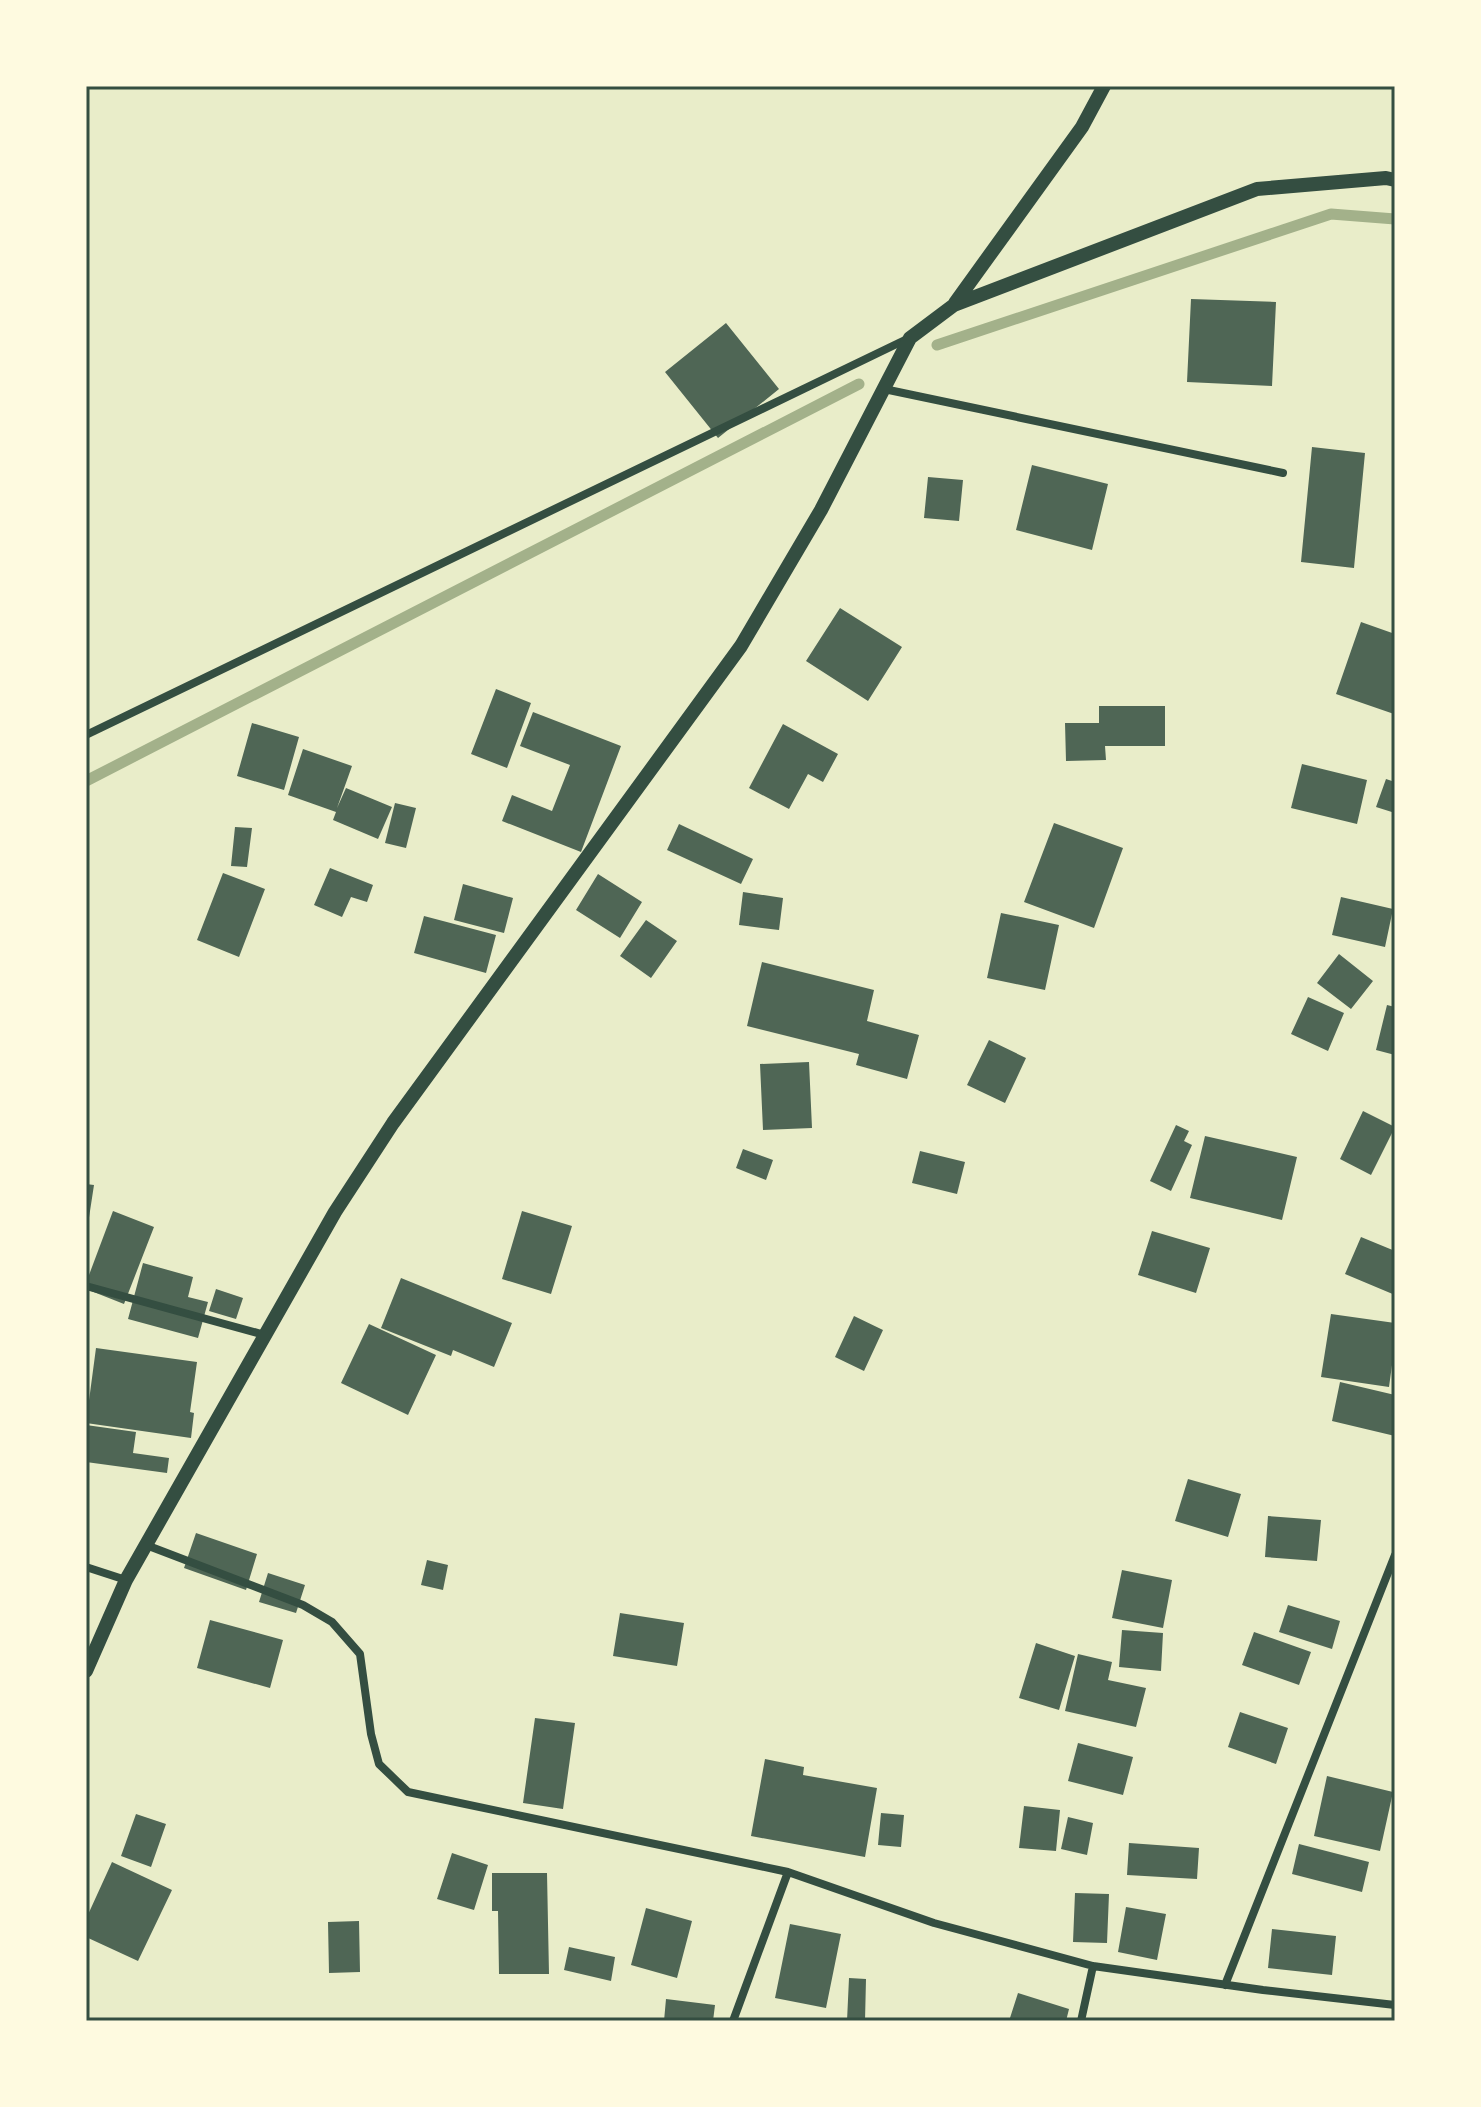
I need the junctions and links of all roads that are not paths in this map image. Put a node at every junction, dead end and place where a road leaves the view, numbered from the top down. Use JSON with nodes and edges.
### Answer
{"nodes":[{"id":1,"x":1104,"y":86,"type":"edge"},
{"id":2,"x":1395,"y":180,"type":"edge"},
{"id":3,"x":954,"y":305,"type":"junction"},
{"id":4,"x":910,"y":338,"type":"junction"},
{"id":5,"x":884,"y":389,"type":"junction"},
{"id":6,"x":1283,"y":473,"type":"dead end"},
{"id":7,"x":86,"y":735,"type":"edge"},
{"id":8,"x":86,"y":1286,"type":"edge"},
{"id":9,"x":265,"y":1335,"type":"junction"},
{"id":10,"x":146,"y":1545,"type":"junction"},
{"id":11,"x":1395,"y":1555,"type":"edge"},
{"id":12,"x":86,"y":1567,"type":"edge"},
{"id":13,"x":126,"y":1580,"type":"junction"},
{"id":14,"x":86,"y":1671,"type":"edge"},
{"id":15,"x":788,"y":1872,"type":"junction"},
{"id":16,"x":1093,"y":1966,"type":"junction"},
{"id":17,"x":1225,"y":1985,"type":"junction"},
{"id":18,"x":1395,"y":2005,"type":"edge"},
{"id":19,"x":733,"y":2021,"type":"edge"},
{"id":20,"x":1081,"y":2021,"type":"edge"}],
"edges":[{"from":1,"to":3,"type":"street"},
{"from":2,"to":3,"type":"street"},
{"from":3,"to":4,"type":"street"},
{"from":4,"to":5,"type":"street"},
{"from":4,"to":7,"type":"street"},
{"from":5,"to":6,"type":"street"},
{"from":5,"to":9,"type":"street"},
{"from":8,"to":9,"type":"street"},
{"from":9,"to":10,"type":"street"},
{"from":10,"to":13,"type":"street"},
{"from":10,"to":15,"type":"street"},
{"from":11,"to":17,"type":"street"},
{"from":12,"to":13,"type":"street"},
{"from":13,"to":14,"type":"street"},
{"from":15,"to":16,"type":"street"},
{"from":15,"to":19,"type":"street"},
{"from":16,"to":17,"type":"street"},
{"from":16,"to":20,"type":"street"},
{"from":17,"to":18,"type":"street"}]}
